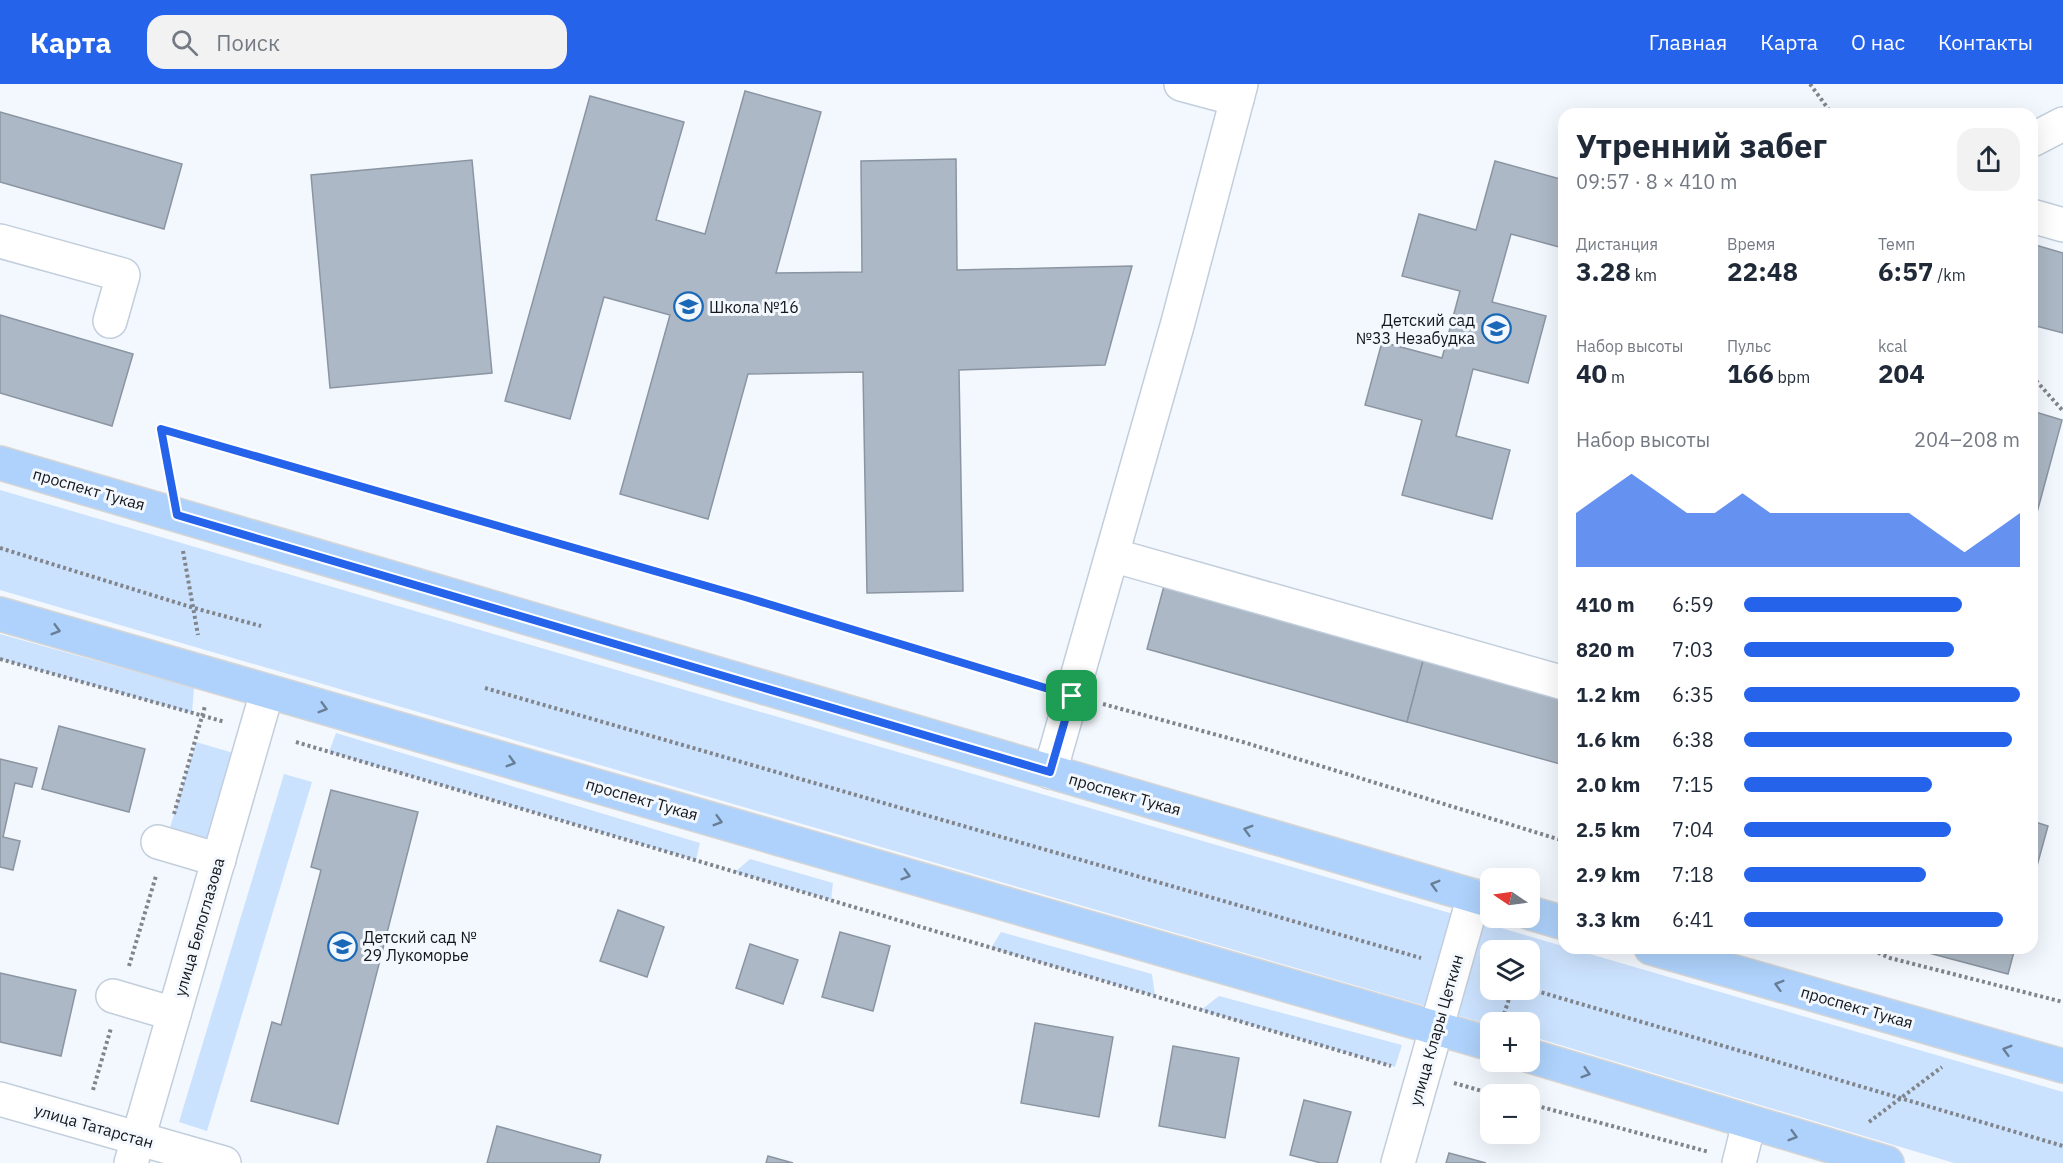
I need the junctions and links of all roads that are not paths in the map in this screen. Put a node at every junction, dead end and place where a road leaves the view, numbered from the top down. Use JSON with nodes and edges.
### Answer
{"nodes":[{"id":1,"x":1181,"y":84,"type":"edge"},
{"id":2,"x":1239,"y":91,"type":"edge"},
{"id":3,"x":2063,"y":124,"type":"edge"},
{"id":4,"x":2038,"y":137,"type":"edge"},
{"id":5,"x":2038,"y":218,"type":"edge"},
{"id":6,"x":2063,"y":225,"type":"edge"},
{"id":7,"x":0,"y":241,"type":"edge"},
{"id":8,"x":110,"y":321,"type":"dead end"},
{"id":9,"x":0,"y":463,"type":"edge"},
{"id":10,"x":1112,"y":555,"type":"junction"},
{"id":11,"x":0,"y":614,"type":"edge"},
{"id":12,"x":1558,"y":681,"type":"edge"},
{"id":13,"x":267,"y":692,"type":"junction"},
{"id":14,"x":1050,"y":772,"type":"junction"},
{"id":15,"x":162,"y":843,"type":"road end"},
{"id":16,"x":219,"y":860,"type":"junction"},
{"id":17,"x":1480,"y":898,"type":"edge"},
{"id":18,"x":1480,"y":905,"type":"edge"},
{"id":19,"x":1540,"y":916,"type":"edge"},
{"id":20,"x":1558,"y":921,"type":"edge"},
{"id":21,"x":1689,"y":954,"type":"edge"},
{"id":22,"x":117,"y":997,"type":"road end"},
{"id":23,"x":174,"y":1014,"type":"junction"},
{"id":24,"x":1437,"y":1027,"type":"junction"},
{"id":25,"x":1480,"y":1041,"type":"edge"},
{"id":26,"x":1540,"y":1059,"type":"edge"},
{"id":27,"x":2063,"y":1066,"type":"edge"},
{"id":28,"x":0,"y":1100,"type":"edge"},
{"id":29,"x":1749,"y":1123,"type":"junction"},
{"id":30,"x":134,"y":1151,"type":"edge"},
{"id":31,"x":1739,"y":1161,"type":"edge"},
{"id":32,"x":224,"y":1163,"type":"edge"},
{"id":33,"x":1398,"y":1163,"type":"edge"},
{"id":34,"x":1887,"y":1163,"type":"edge"}],
"edges":[{"from":1,"to":2,"type":"street"},
{"from":2,"to":10,"type":"street"},
{"from":3,"to":4,"type":"street"},
{"from":5,"to":6,"type":"street"},
{"from":7,"to":8,"type":"street"},
{"from":9,"to":14,"type":"main road","name":"проспект Тукая"},
{"from":10,"to":12,"type":"street"},
{"from":10,"to":14,"type":"street"},
{"from":11,"to":13,"type":"main road","name":"проспект Тукая","one_way":true},
{"from":13,"to":16,"type":"street","name":"улица Белоглазова"},
{"from":13,"to":24,"type":"main road","name":"проспект Тукая","one_way":true},
{"from":17,"to":14,"type":"main road","name":"проспект Тукая","one_way":true},
{"from":15,"to":16,"type":"street"},
{"from":16,"to":23,"type":"street","name":"улица Белоглазова"},
{"from":18,"to":24,"type":"street","name":"улица Клары Цеткин"},
{"from":19,"to":20,"type":"main road"},
{"from":27,"to":21,"type":"main road","name":"проспект Тукая","one_way":true},
{"from":22,"to":23,"type":"street"},
{"from":23,"to":30,"type":"street","name":"улица Белоглазова"},
{"from":24,"to":25,"type":"main road","name":"проспект Тукая"},
{"from":24,"to":33,"type":"street","name":"улица Клары Цеткин"},
{"from":26,"to":29,"type":"main road","one_way":true},
{"from":28,"to":30,"type":"street","name":"улица Татарстан"},
{"from":29,"to":31,"type":"street"},
{"from":29,"to":34,"type":"main road","one_way":true},
{"from":30,"to":32,"type":"street","name":"улица Татарстан"}]}
